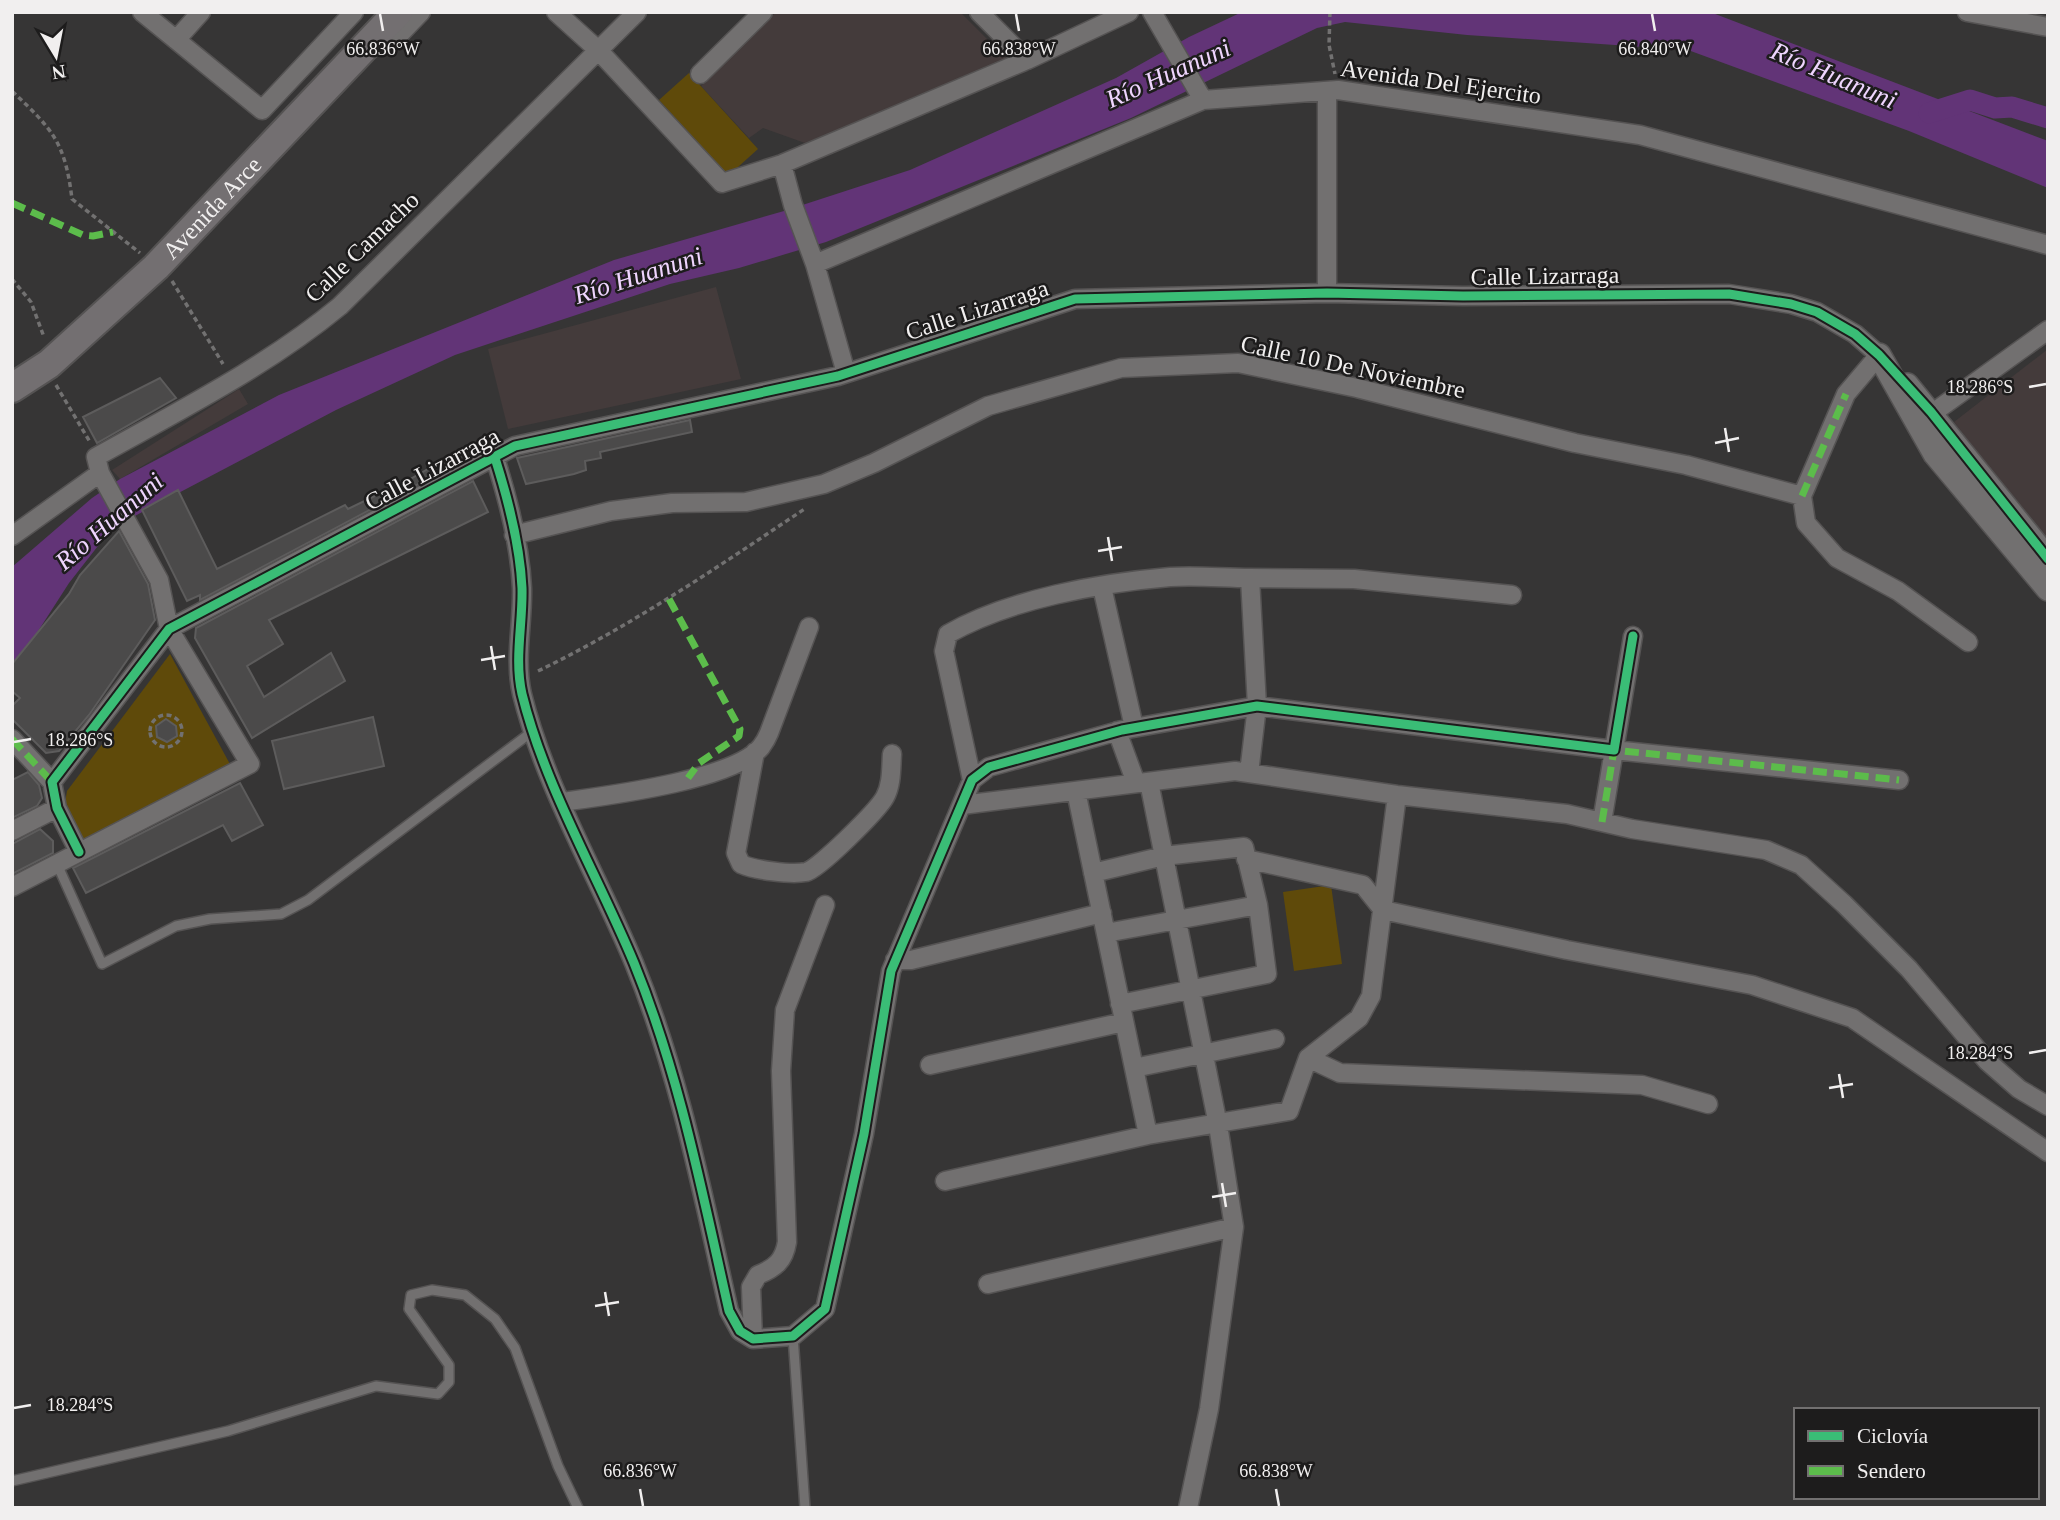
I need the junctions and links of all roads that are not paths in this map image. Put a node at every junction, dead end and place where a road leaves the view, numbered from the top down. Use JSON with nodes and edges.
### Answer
{"nodes":[{"id":1,"x":142,"y":12,"type":"edge"},
{"id":2,"x":201,"y":12,"type":"edge"},
{"id":3,"x":354,"y":12,"type":"edge"},
{"id":4,"x":398,"y":12,"type":"edge"},
{"id":5,"x":421,"y":12,"type":"edge"},
{"id":6,"x":556,"y":12,"type":"edge"},
{"id":7,"x":637,"y":12,"type":"edge"},
{"id":8,"x":763,"y":12,"type":"edge"},
{"id":9,"x":979,"y":12,"type":"edge"},
{"id":10,"x":1129,"y":12,"type":"edge"},
{"id":11,"x":1152,"y":12,"type":"edge"},
{"id":12,"x":1967,"y":12,"type":"edge"},
{"id":13,"x":1106,"y":16,"type":"edge"},
{"id":14,"x":2048,"y":27,"type":"edge"},
{"id":15,"x":176,"y":40,"type":"junction"},
{"id":16,"x":365,"y":46,"type":"junction"},
{"id":17,"x":598,"y":50,"type":"junction"},
{"id":18,"x":1027,"y":60,"type":"junction"},
{"id":19,"x":700,"y":74,"type":"dead end"},
{"id":20,"x":1332,"y":90,"type":"junction"},
{"id":21,"x":1200,"y":94,"type":"junction"},
{"id":22,"x":782,"y":164,"type":"junction"},
{"id":23,"x":2048,"y":245,"type":"edge"},
{"id":24,"x":813,"y":258,"type":"junction"},
{"id":25,"x":1327,"y":293,"type":"junction"},
{"id":26,"x":2048,"y":330,"type":"edge"},
{"id":27,"x":1879,"y":355,"type":"junction"},
{"id":28,"x":846,"y":373,"type":"junction"},
{"id":29,"x":12,"y":388,"type":"edge"},
{"id":30,"x":1925,"y":418,"type":"junction"},
{"id":31,"x":495,"y":458,"type":"junction"},
{"id":32,"x":100,"y":467,"type":"junction"},
{"id":33,"x":1802,"y":496,"type":"junction"},
{"id":34,"x":12,"y":536,"type":"edge"},
{"id":35,"x":514,"y":536,"type":"junction"},
{"id":36,"x":2048,"y":559,"type":"edge"},
{"id":37,"x":1250,"y":578,"type":"junction"},
{"id":38,"x":1102,"y":587,"type":"junction"},
{"id":39,"x":2048,"y":589,"type":"edge"},
{"id":40,"x":1512,"y":595,"type":"dead end"},
{"id":41,"x":809,"y":626,"type":"dead end"},
{"id":42,"x":169,"y":629,"type":"junction"},
{"id":43,"x":1633,"y":636,"type":"dead end"},
{"id":44,"x":1968,"y":642,"type":"dead end"},
{"id":45,"x":1257,"y":706,"type":"junction"},
{"id":46,"x":1125,"y":729,"type":"junction"},
{"id":47,"x":534,"y":730,"type":"junction"},
{"id":48,"x":12,"y":738,"type":"edge"},
{"id":49,"x":1614,"y":750,"type":"junction"},
{"id":50,"x":755,"y":752,"type":"junction"},
{"id":51,"x":892,"y":754,"type":"dead end"},
{"id":52,"x":1248,"y":772,"type":"junction"},
{"id":53,"x":972,"y":780,"type":"junction"},
{"id":54,"x":1899,"y":780,"type":"dead end"},
{"id":55,"x":52,"y":782,"type":"junction"},
{"id":56,"x":1143,"y":783,"type":"junction"},
{"id":57,"x":1076,"y":791,"type":"junction"},
{"id":58,"x":1396,"y":795,"type":"junction"},
{"id":59,"x":562,"y":802,"type":"junction"},
{"id":60,"x":962,"y":805,"type":"junction"},
{"id":61,"x":57,"y":808,"type":"junction"},
{"id":62,"x":1602,"y":822,"type":"junction"},
{"id":63,"x":12,"y":831,"type":"edge"},
{"id":64,"x":79,"y":852,"type":"junction"},
{"id":65,"x":1164,"y":856,"type":"junction"},
{"id":66,"x":1246,"y":859,"type":"junction"},
{"id":67,"x":57,"y":864,"type":"junction"},
{"id":68,"x":1093,"y":873,"type":"junction"},
{"id":69,"x":12,"y":887,"type":"edge"},
{"id":70,"x":825,"y":905,"type":"dead end"},
{"id":71,"x":1258,"y":905,"type":"junction"},
{"id":72,"x":1383,"y":909,"type":"junction"},
{"id":73,"x":1102,"y":913,"type":"junction"},
{"id":74,"x":1177,"y":921,"type":"junction"},
{"id":75,"x":1106,"y":933,"type":"junction"},
{"id":76,"x":895,"y":960,"type":"junction"},
{"id":77,"x":1191,"y":990,"type":"junction"},
{"id":78,"x":1121,"y":1004,"type":"junction"},
{"id":79,"x":1124,"y":1022,"type":"junction"},
{"id":80,"x":1275,"y":1039,"type":"dead end"},
{"id":81,"x":1203,"y":1053,"type":"junction"},
{"id":82,"x":1308,"y":1058,"type":"junction"},
{"id":83,"x":930,"y":1065,"type":"dead end"},
{"id":84,"x":1134,"y":1068,"type":"junction"},
{"id":85,"x":1708,"y":1104,"type":"dead end"},
{"id":86,"x":2048,"y":1106,"type":"edge"},
{"id":87,"x":1218,"y":1125,"type":"junction"},
{"id":88,"x":1148,"y":1135,"type":"junction"},
{"id":89,"x":2048,"y":1152,"type":"edge"},
{"id":90,"x":945,"y":1181,"type":"dead end"},
{"id":91,"x":1234,"y":1227,"type":"junction"},
{"id":92,"x":988,"y":1284,"type":"dead end"},
{"id":93,"x":793,"y":1336,"type":"junction"},
{"id":94,"x":753,"y":1339,"type":"junction"},
{"id":95,"x":12,"y":1480,"type":"edge"},
{"id":96,"x":578,"y":1508,"type":"edge"},
{"id":97,"x":805,"y":1508,"type":"edge"},
{"id":98,"x":1188,"y":1508,"type":"edge"}],
"edges":[{"from":1,"to":15,"type":"street"},
{"from":2,"to":15,"type":"street"},
{"from":3,"to":15,"type":"street"},
{"from":4,"to":16,"type":"main road","name":"Avenida Arce"},
{"from":5,"to":16,"type":"street"},
{"from":6,"to":17,"type":"street"},
{"from":7,"to":17,"type":"street","name":"Calle Camacho"},
{"from":8,"to":19,"type":"street"},
{"from":9,"to":18,"type":"street"},
{"from":10,"to":13,"type":"street"},
{"from":11,"to":21,"type":"street"},
{"from":12,"to":14,"type":"street"},
{"from":13,"to":18,"type":"street"},
{"from":16,"to":29,"type":"main road","name":"Avenida Arce"},
{"from":17,"to":22,"type":"street"},
{"from":17,"to":32,"type":"street","name":"Calle Camacho"},
{"from":18,"to":22,"type":"street"},
{"from":20,"to":21,"type":"street","name":"Avenida Del Ejercito"},
{"from":20,"to":23,"type":"street","name":"Avenida Del Ejercito"},
{"from":20,"to":25,"type":"street"},
{"from":21,"to":24,"type":"street","name":"Avenida Del Ejercito"},
{"from":22,"to":24,"type":"street"},
{"from":24,"to":28,"type":"street"},
{"from":25,"to":27,"type":"street","name":"Calle Lizarraga"},
{"from":25,"to":28,"type":"street","name":"Calle Lizarraga"},
{"from":26,"to":30,"type":"street"},
{"from":27,"to":30,"type":"street"},
{"from":27,"to":33,"type":"street"},
{"from":28,"to":31,"type":"street","name":"Calle Lizarraga"},
{"from":30,"to":36,"type":"street"},
{"from":30,"to":39,"type":"street"},
{"from":31,"to":35,"type":"street"},
{"from":31,"to":42,"type":"street","name":"Calle Lizarraga"},
{"from":32,"to":34,"type":"street","name":"Calle Camacho"},
{"from":32,"to":42,"type":"street"},
{"from":33,"to":35,"type":"street","name":"Calle 10 De Noviembre"},
{"from":33,"to":44,"type":"street"},
{"from":35,"to":47,"type":"street"},
{"from":37,"to":38,"type":"street"},
{"from":37,"to":40,"type":"street"},
{"from":37,"to":45,"type":"street"},
{"from":38,"to":46,"type":"street"},
{"from":38,"to":53,"type":"street"},
{"from":41,"to":50,"type":"street"},
{"from":42,"to":55,"type":"street"},
{"from":42,"to":64,"type":"street"},
{"from":43,"to":49,"type":"street"},
{"from":45,"to":46,"type":"street"},
{"from":45,"to":49,"type":"street"},
{"from":45,"to":52,"type":"street"},
{"from":46,"to":53,"type":"street"},
{"from":46,"to":56,"type":"street"},
{"from":47,"to":59,"type":"street"},
{"from":47,"to":67,"type":"lane"},
{"from":48,"to":55,"type":"street"},
{"from":49,"to":54,"type":"street"},
{"from":49,"to":62,"type":"street"},
{"from":50,"to":51,"type":"street"},
{"from":50,"to":59,"type":"street"},
{"from":52,"to":56,"type":"street"},
{"from":52,"to":58,"type":"street"},
{"from":53,"to":60,"type":"street"},
{"from":55,"to":61,"type":"street"},
{"from":56,"to":57,"type":"street"},
{"from":56,"to":65,"type":"street"},
{"from":57,"to":60,"type":"street"},
{"from":57,"to":68,"type":"street"},
{"from":58,"to":62,"type":"street"},
{"from":58,"to":72,"type":"street"},
{"from":59,"to":94,"type":"street"},
{"from":60,"to":76,"type":"street"},
{"from":61,"to":63,"type":"street"},
{"from":61,"to":64,"type":"street"},
{"from":62,"to":86,"type":"street"},
{"from":64,"to":67,"type":"street"},
{"from":65,"to":66,"type":"street"},
{"from":65,"to":68,"type":"street"},
{"from":65,"to":74,"type":"street"},
{"from":66,"to":71,"type":"street"},
{"from":66,"to":72,"type":"street"},
{"from":67,"to":69,"type":"street"},
{"from":68,"to":73,"type":"street"},
{"from":70,"to":94,"type":"street"},
{"from":71,"to":74,"type":"street"},
{"from":71,"to":77,"type":"street"},
{"from":72,"to":82,"type":"street"},
{"from":72,"to":89,"type":"street"},
{"from":73,"to":75,"type":"street"},
{"from":73,"to":76,"type":"street"},
{"from":74,"to":75,"type":"street"},
{"from":74,"to":77,"type":"street"},
{"from":75,"to":78,"type":"street"},
{"from":76,"to":93,"type":"street"},
{"from":77,"to":78,"type":"street"},
{"from":77,"to":81,"type":"street"},
{"from":78,"to":79,"type":"street"},
{"from":79,"to":83,"type":"street"},
{"from":79,"to":84,"type":"street"},
{"from":80,"to":81,"type":"street"},
{"from":81,"to":84,"type":"street"},
{"from":81,"to":87,"type":"street"},
{"from":82,"to":85,"type":"street"},
{"from":82,"to":87,"type":"street"},
{"from":84,"to":88,"type":"street"},
{"from":87,"to":88,"type":"street"},
{"from":87,"to":91,"type":"street"},
{"from":88,"to":90,"type":"street"},
{"from":91,"to":92,"type":"street"},
{"from":91,"to":98,"type":"street"},
{"from":93,"to":94,"type":"street"},
{"from":93,"to":97,"type":"lane"},
{"from":95,"to":96,"type":"lane"}]}
